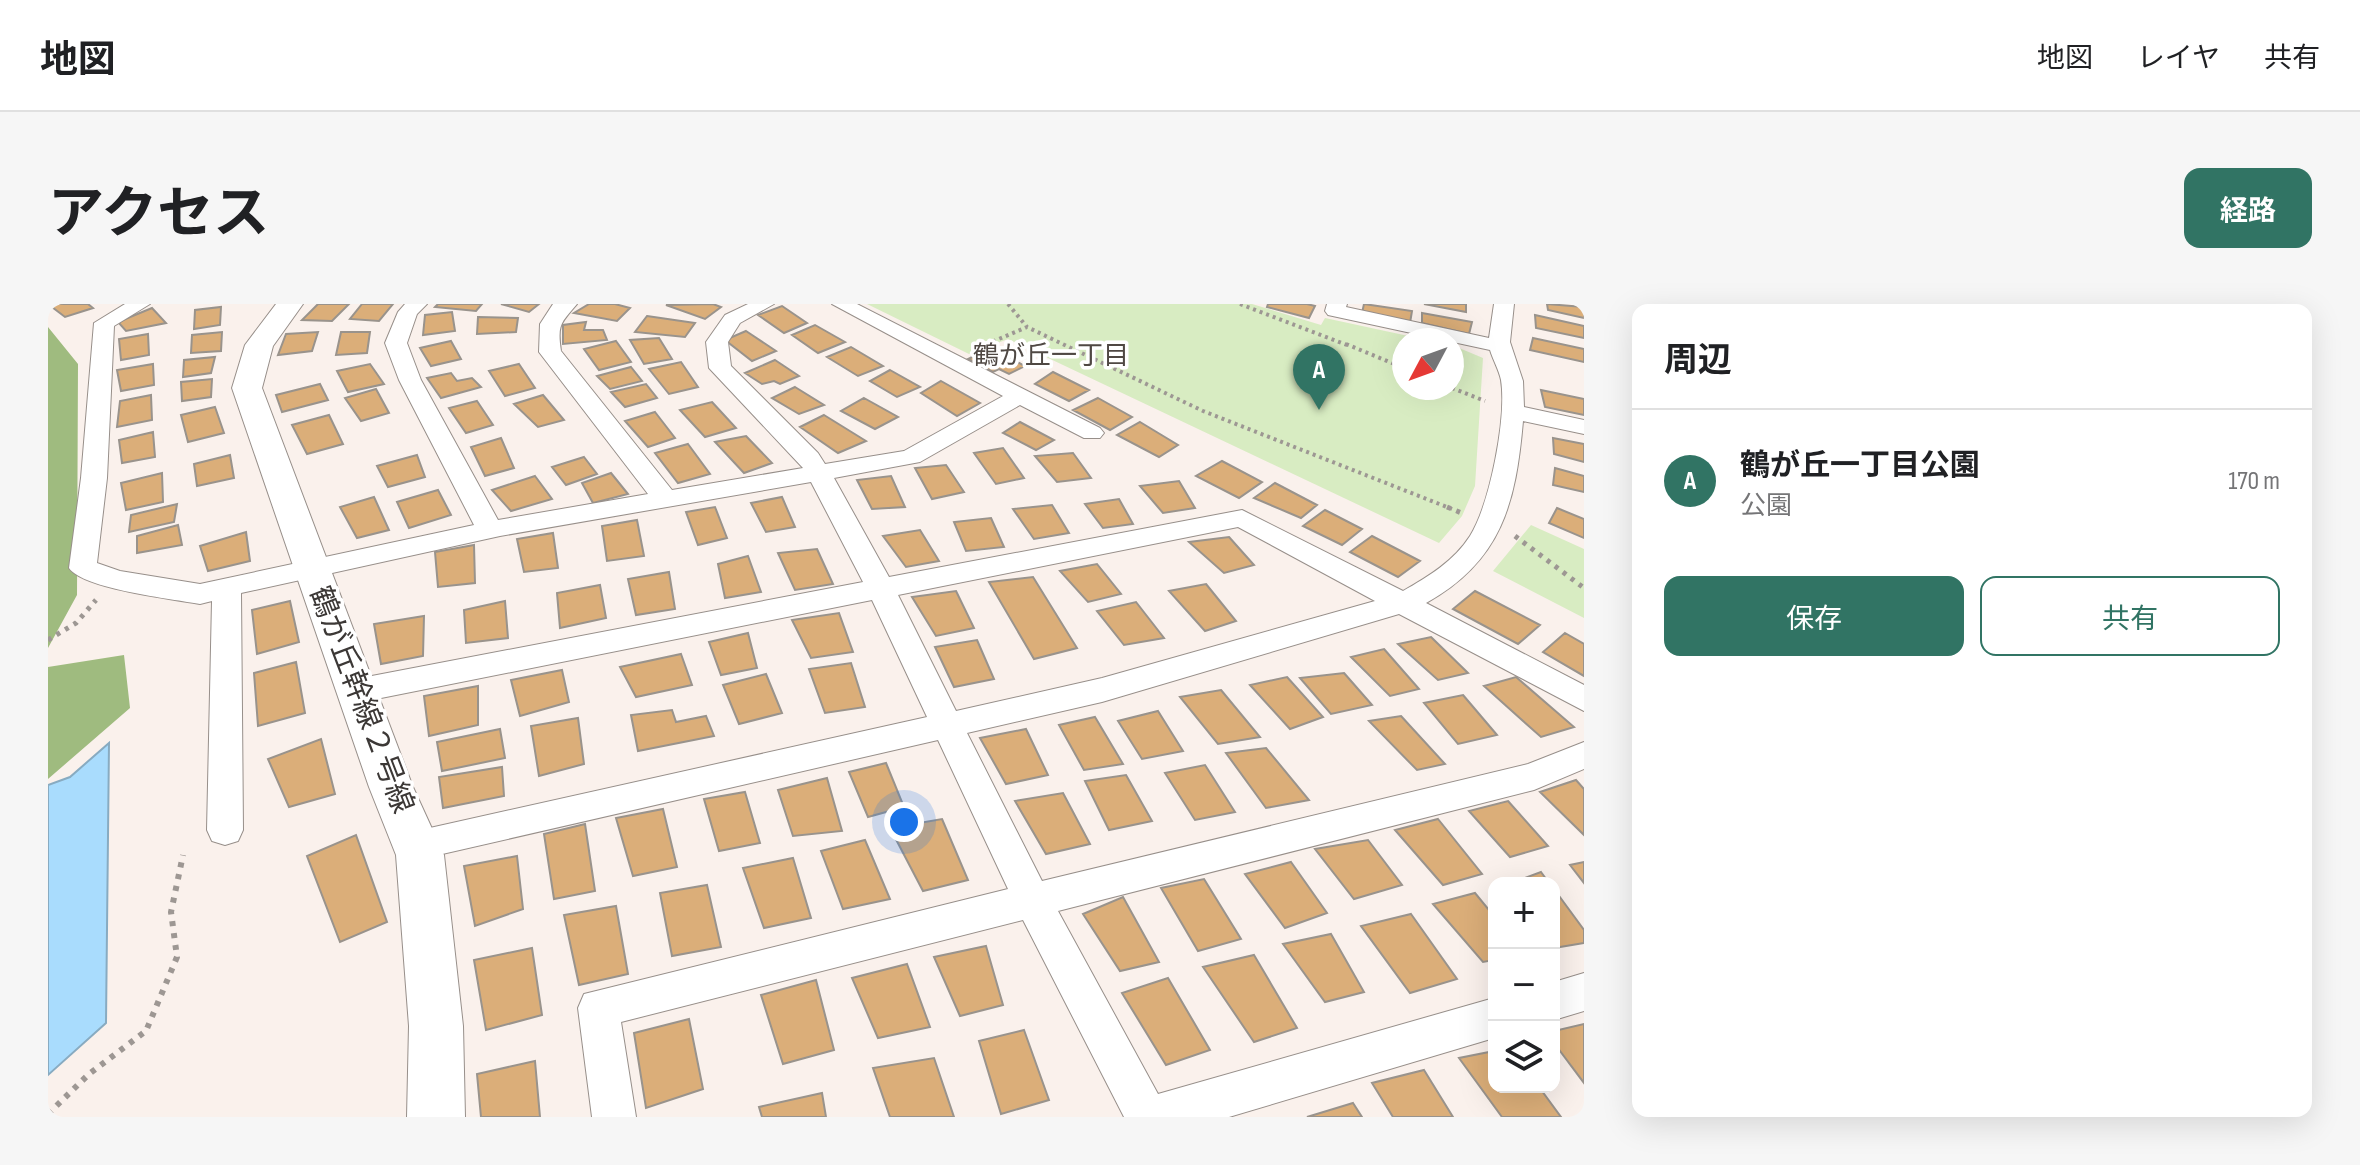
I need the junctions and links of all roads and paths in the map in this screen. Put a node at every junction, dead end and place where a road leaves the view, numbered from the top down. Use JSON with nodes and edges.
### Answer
{"nodes":[{"id":1,"x":140,"y":304,"type":"edge"},
{"id":2,"x":288,"y":304,"type":"edge"},
{"id":3,"x":417,"y":304,"type":"edge"},
{"id":4,"x":567,"y":304,"type":"edge"},
{"id":5,"x":764,"y":304,"type":"edge"},
{"id":6,"x":842,"y":304,"type":"edge"},
{"id":7,"x":1008,"y":304,"type":"edge"},
{"id":8,"x":1240,"y":304,"type":"edge"},
{"id":9,"x":1504,"y":304,"type":"edge"},
{"id":10,"x":1336,"y":307,"type":"edge"},
{"id":11,"x":1027,"y":327,"type":"junction"},
{"id":12,"x":1347,"y":345,"type":"junction"},
{"id":13,"x":1499,"y":346,"type":"junction"},
{"id":14,"x":949,"y":359,"type":"junction"},
{"id":15,"x":1392,"y":363,"type":"edge"},
{"id":16,"x":1020,"y":396,"type":"junction"},
{"id":17,"x":1512,"y":412,"type":"junction"},
{"id":18,"x":1584,"y":427,"type":"edge"},
{"id":19,"x":1092,"y":433,"type":"dead end"},
{"id":20,"x":819,"y":474,"type":"junction"},
{"id":21,"x":666,"y":500,"type":"junction"},
{"id":22,"x":1472,"y":517,"type":"dead end"},
{"id":23,"x":490,"y":530,"type":"junction"},
{"id":24,"x":1511,"y":533,"type":"dead end"},
{"id":25,"x":311,"y":567,"type":"junction"},
{"id":26,"x":116,"y":580,"type":"junction"},
{"id":27,"x":227,"y":587,"type":"junction"},
{"id":28,"x":1584,"y":588,"type":"edge"},
{"id":29,"x":881,"y":589,"type":"junction"},
{"id":30,"x":1405,"y":602,"type":"junction"},
{"id":31,"x":48,"y":640,"type":"edge"},
{"id":32,"x":356,"y":691,"type":"junction"},
{"id":33,"x":1584,"y":699,"type":"edge"},
{"id":34,"x":947,"y":725,"type":"junction"},
{"id":35,"x":1584,"y":755,"type":"edge"},
{"id":36,"x":225,"y":830,"type":"dead end"},
{"id":37,"x":416,"y":845,"type":"junction"},
{"id":38,"x":183,"y":855,"type":"dead end"},
{"id":39,"x":1032,"y":900,"type":"junction"},
{"id":40,"x":1584,"y":992,"type":"edge"},
{"id":41,"x":1560,"y":999,"type":"edge"},
{"id":42,"x":1488,"y":1020,"type":"edge"},
{"id":43,"x":48,"y":1114,"type":"edge"},
{"id":44,"x":436,"y":1117,"type":"edge"},
{"id":45,"x":614,"y":1117,"type":"edge"},
{"id":46,"x":1147,"y":1117,"type":"edge"},
{"id":47,"x":1155,"y":1117,"type":"edge"}],
"edges":[{"from":1,"to":26,"type":"street"},
{"from":2,"to":25,"type":"street","name":"鶴が丘幹線２号線"},
{"from":3,"to":23,"type":"street"},
{"from":4,"to":21,"type":"street"},
{"from":5,"to":20,"type":"street"},
{"from":6,"to":14,"type":"street"},
{"from":7,"to":11,"type":"path"},
{"from":8,"to":12,"type":"path"},
{"from":9,"to":13,"type":"street"},
{"from":10,"to":12,"type":"path"},
{"from":10,"to":13,"type":"street"},
{"from":11,"to":14,"type":"path"},
{"from":11,"to":22,"type":"path"},
{"from":12,"to":15,"type":"path"},
{"from":13,"to":17,"type":"street"},
{"from":14,"to":16,"type":"street"},
{"from":16,"to":19,"type":"street"},
{"from":16,"to":20,"type":"street"},
{"from":17,"to":18,"type":"street"},
{"from":17,"to":30,"type":"street"},
{"from":20,"to":21,"type":"street"},
{"from":20,"to":29,"type":"street"},
{"from":21,"to":23,"type":"street"},
{"from":23,"to":25,"type":"street"},
{"from":24,"to":28,"type":"path"},
{"from":25,"to":27,"type":"street"},
{"from":25,"to":32,"type":"street","name":"鶴が丘幹線２号線"},
{"from":26,"to":27,"type":"street"},
{"from":26,"to":31,"type":"path"},
{"from":27,"to":36,"type":"street"},
{"from":29,"to":30,"type":"street"},
{"from":29,"to":32,"type":"street"},
{"from":29,"to":34,"type":"street"},
{"from":30,"to":33,"type":"street"},
{"from":30,"to":34,"type":"street"},
{"from":32,"to":37,"type":"street","name":"鶴が丘幹線２号線"},
{"from":34,"to":37,"type":"street"},
{"from":34,"to":39,"type":"street"},
{"from":35,"to":39,"type":"street"},
{"from":37,"to":44,"type":"street","name":"鶴が丘幹線２号線"},
{"from":38,"to":43,"type":"path"},
{"from":39,"to":45,"type":"street"},
{"from":39,"to":46,"type":"street"},
{"from":40,"to":41,"type":"street"},
{"from":42,"to":47,"type":"street"}]}
